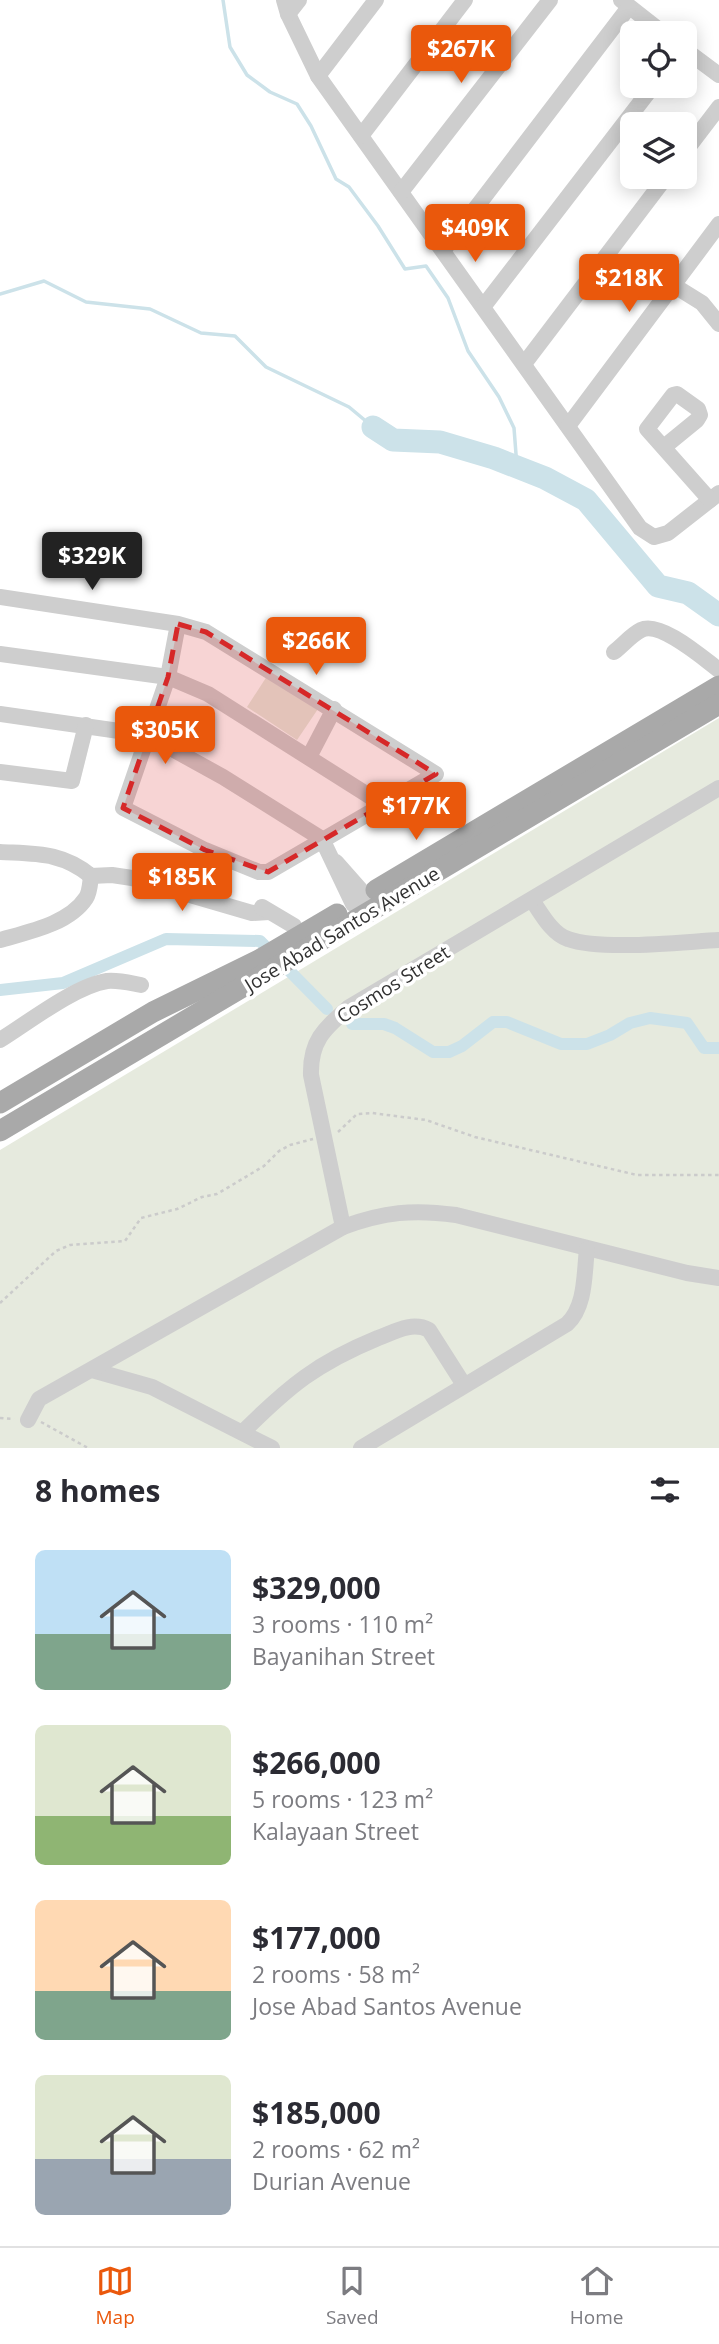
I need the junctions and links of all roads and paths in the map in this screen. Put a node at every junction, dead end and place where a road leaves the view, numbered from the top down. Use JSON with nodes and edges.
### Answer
{"nodes":[{"id":1,"x":299,"y":0,"type":"edge"},
{"id":2,"x":376,"y":0,"type":"edge"},
{"id":3,"x":465,"y":0,"type":"edge"},
{"id":4,"x":550,"y":0,"type":"edge"},
{"id":5,"x":625,"y":3,"type":"edge"},
{"id":6,"x":286,"y":7,"type":"edge"},
{"id":7,"x":648,"y":21,"type":"edge"},
{"id":8,"x":697,"y":59,"type":"edge"},
{"id":9,"x":719,"y":75,"type":"edge"},
{"id":10,"x":318,"y":76,"type":"junction"},
{"id":11,"x":644,"y":98,"type":"edge"},
{"id":12,"x":719,"y":107,"type":"edge"},
{"id":13,"x":361,"y":136,"type":"junction"},
{"id":14,"x":697,"y":136,"type":"edge"},
{"id":15,"x":657,"y":189,"type":"edge"},
{"id":16,"x":401,"y":192,"type":"junction"},
{"id":17,"x":719,"y":224,"type":"edge"},
{"id":18,"x":443,"y":251,"type":"junction"},
{"id":19,"x":673,"y":285,"type":"junction"},
{"id":20,"x":482,"y":307,"type":"junction"},
{"id":21,"x":719,"y":324,"type":"edge"},
{"id":22,"x":524,"y":364,"type":"junction"},
{"id":23,"x":568,"y":426,"type":"junction"},
{"id":24,"x":664,"y":447,"type":"dead end"},
{"id":25,"x":715,"y":497,"type":"edge"},
{"id":26,"x":0,"y":597,"type":"edge"},
{"id":27,"x":178,"y":624,"type":"junction"},
{"id":28,"x":614,"y":652,"type":"dead end"},
{"id":29,"x":0,"y":654,"type":"edge"},
{"id":30,"x":719,"y":670,"type":"edge"},
{"id":31,"x":168,"y":677,"type":"junction"},
{"id":32,"x":719,"y":686,"type":"edge"},
{"id":33,"x":719,"y":704,"type":"edge"},
{"id":34,"x":334,"y":709,"type":"junction"},
{"id":35,"x":0,"y":714,"type":"edge"},
{"id":36,"x":86,"y":725,"type":"junction"},
{"id":37,"x":147,"y":735,"type":"junction"},
{"id":38,"x":309,"y":757,"type":"junction"},
{"id":39,"x":0,"y":772,"type":"edge"},
{"id":40,"x":719,"y":788,"type":"edge"},
{"id":41,"x":383,"y":804,"type":"junction"},
{"id":42,"x":322,"y":839,"type":"junction"},
{"id":43,"x":0,"y":852,"type":"edge"},
{"id":44,"x":91,"y":876,"type":"junction"},
{"id":45,"x":532,"y":900,"type":"junction"},
{"id":46,"x":362,"y":904,"type":"junction"},
{"id":47,"x":0,"y":940,"type":"edge"},
{"id":48,"x":719,"y":940,"type":"edge"},
{"id":49,"x":296,"y":947,"type":"junction"},
{"id":50,"x":263,"y":967,"type":"junction"},
{"id":51,"x":141,"y":985,"type":"dead end"},
{"id":52,"x":0,"y":1040,"type":"edge"},
{"id":53,"x":0,"y":1103,"type":"edge"},
{"id":54,"x":0,"y":1131,"type":"edge"},
{"id":55,"x":343,"y":1227,"type":"junction"},
{"id":56,"x":587,"y":1249,"type":"junction"},
{"id":57,"x":719,"y":1278,"type":"edge"},
{"id":58,"x":92,"y":1370,"type":"junction"},
{"id":59,"x":464,"y":1385,"type":"junction"},
{"id":60,"x":0,"y":1418,"type":"edge"},
{"id":61,"x":28,"y":1420,"type":"junction"},
{"id":62,"x":243,"y":1432,"type":"junction"},
{"id":63,"x":88,"y":1448,"type":"edge"},
{"id":64,"x":272,"y":1448,"type":"edge"},
{"id":65,"x":361,"y":1448,"type":"edge"}],
"edges":[{"from":1,"to":6,"type":"street"},
{"from":2,"to":10,"type":"street"},
{"from":3,"to":13,"type":"street"},
{"from":4,"to":16,"type":"street"},
{"from":5,"to":7,"type":"street"},
{"from":5,"to":18,"type":"street"},
{"from":6,"to":10,"type":"street"},
{"from":8,"to":9,"type":"street"},
{"from":10,"to":13,"type":"street"},
{"from":11,"to":20,"type":"street"},
{"from":12,"to":14,"type":"street"},
{"from":13,"to":16,"type":"street"},
{"from":15,"to":22,"type":"street"},
{"from":16,"to":18,"type":"street"},
{"from":17,"to":19,"type":"street"},
{"from":18,"to":20,"type":"street"},
{"from":19,"to":21,"type":"street"},
{"from":19,"to":23,"type":"street"},
{"from":20,"to":22,"type":"street"},
{"from":22,"to":23,"type":"street"},
{"from":23,"to":25,"type":"street"},
{"from":24,"to":25,"type":"street"},
{"from":26,"to":27,"type":"street"},
{"from":27,"to":31,"type":"street"},
{"from":27,"to":34,"type":"street"},
{"from":28,"to":30,"type":"street"},
{"from":29,"to":31,"type":"street"},
{"from":31,"to":37,"type":"street"},
{"from":31,"to":38,"type":"street"},
{"from":32,"to":46,"type":"main road","name":"Jose Abad Santos Avenue"},
{"from":33,"to":46,"type":"main road","name":"Jose Abad Santos Avenue"},
{"from":34,"to":38,"type":"street"},
{"from":34,"to":41,"type":"street"},
{"from":35,"to":36,"type":"street"},
{"from":36,"to":37,"type":"street"},
{"from":36,"to":39,"type":"street"},
{"from":37,"to":42,"type":"street"},
{"from":37,"to":42,"type":"street"},
{"from":38,"to":41,"type":"street"},
{"from":40,"to":45,"type":"street","name":"Cosmos Street"},
{"from":41,"to":42,"type":"street"},
{"from":42,"to":46,"type":"street"},
{"from":43,"to":44,"type":"street"},
{"from":44,"to":47,"type":"street"},
{"from":44,"to":49,"type":"street"},
{"from":45,"to":48,"type":"street"},
{"from":45,"to":55,"type":"street","name":"Cosmos Street"},
{"from":46,"to":49,"type":"main road","name":"Jose Abad Santos Avenue"},
{"from":49,"to":50,"type":"main road","name":"Jose Abad Santos Avenue"},
{"from":50,"to":53,"type":"main road","name":"Jose Abad Santos Avenue"},
{"from":50,"to":54,"type":"main road","name":"Jose Abad Santos Avenue"},
{"from":51,"to":52,"type":"street"},
{"from":55,"to":56,"type":"street"},
{"from":55,"to":58,"type":"street"},
{"from":56,"to":57,"type":"street"},
{"from":56,"to":59,"type":"street"},
{"from":58,"to":61,"type":"street"},
{"from":58,"to":62,"type":"street"},
{"from":59,"to":62,"type":"street"},
{"from":59,"to":65,"type":"street"},
{"from":60,"to":61,"type":"path"},
{"from":61,"to":63,"type":"path"},
{"from":62,"to":64,"type":"street"}]}
